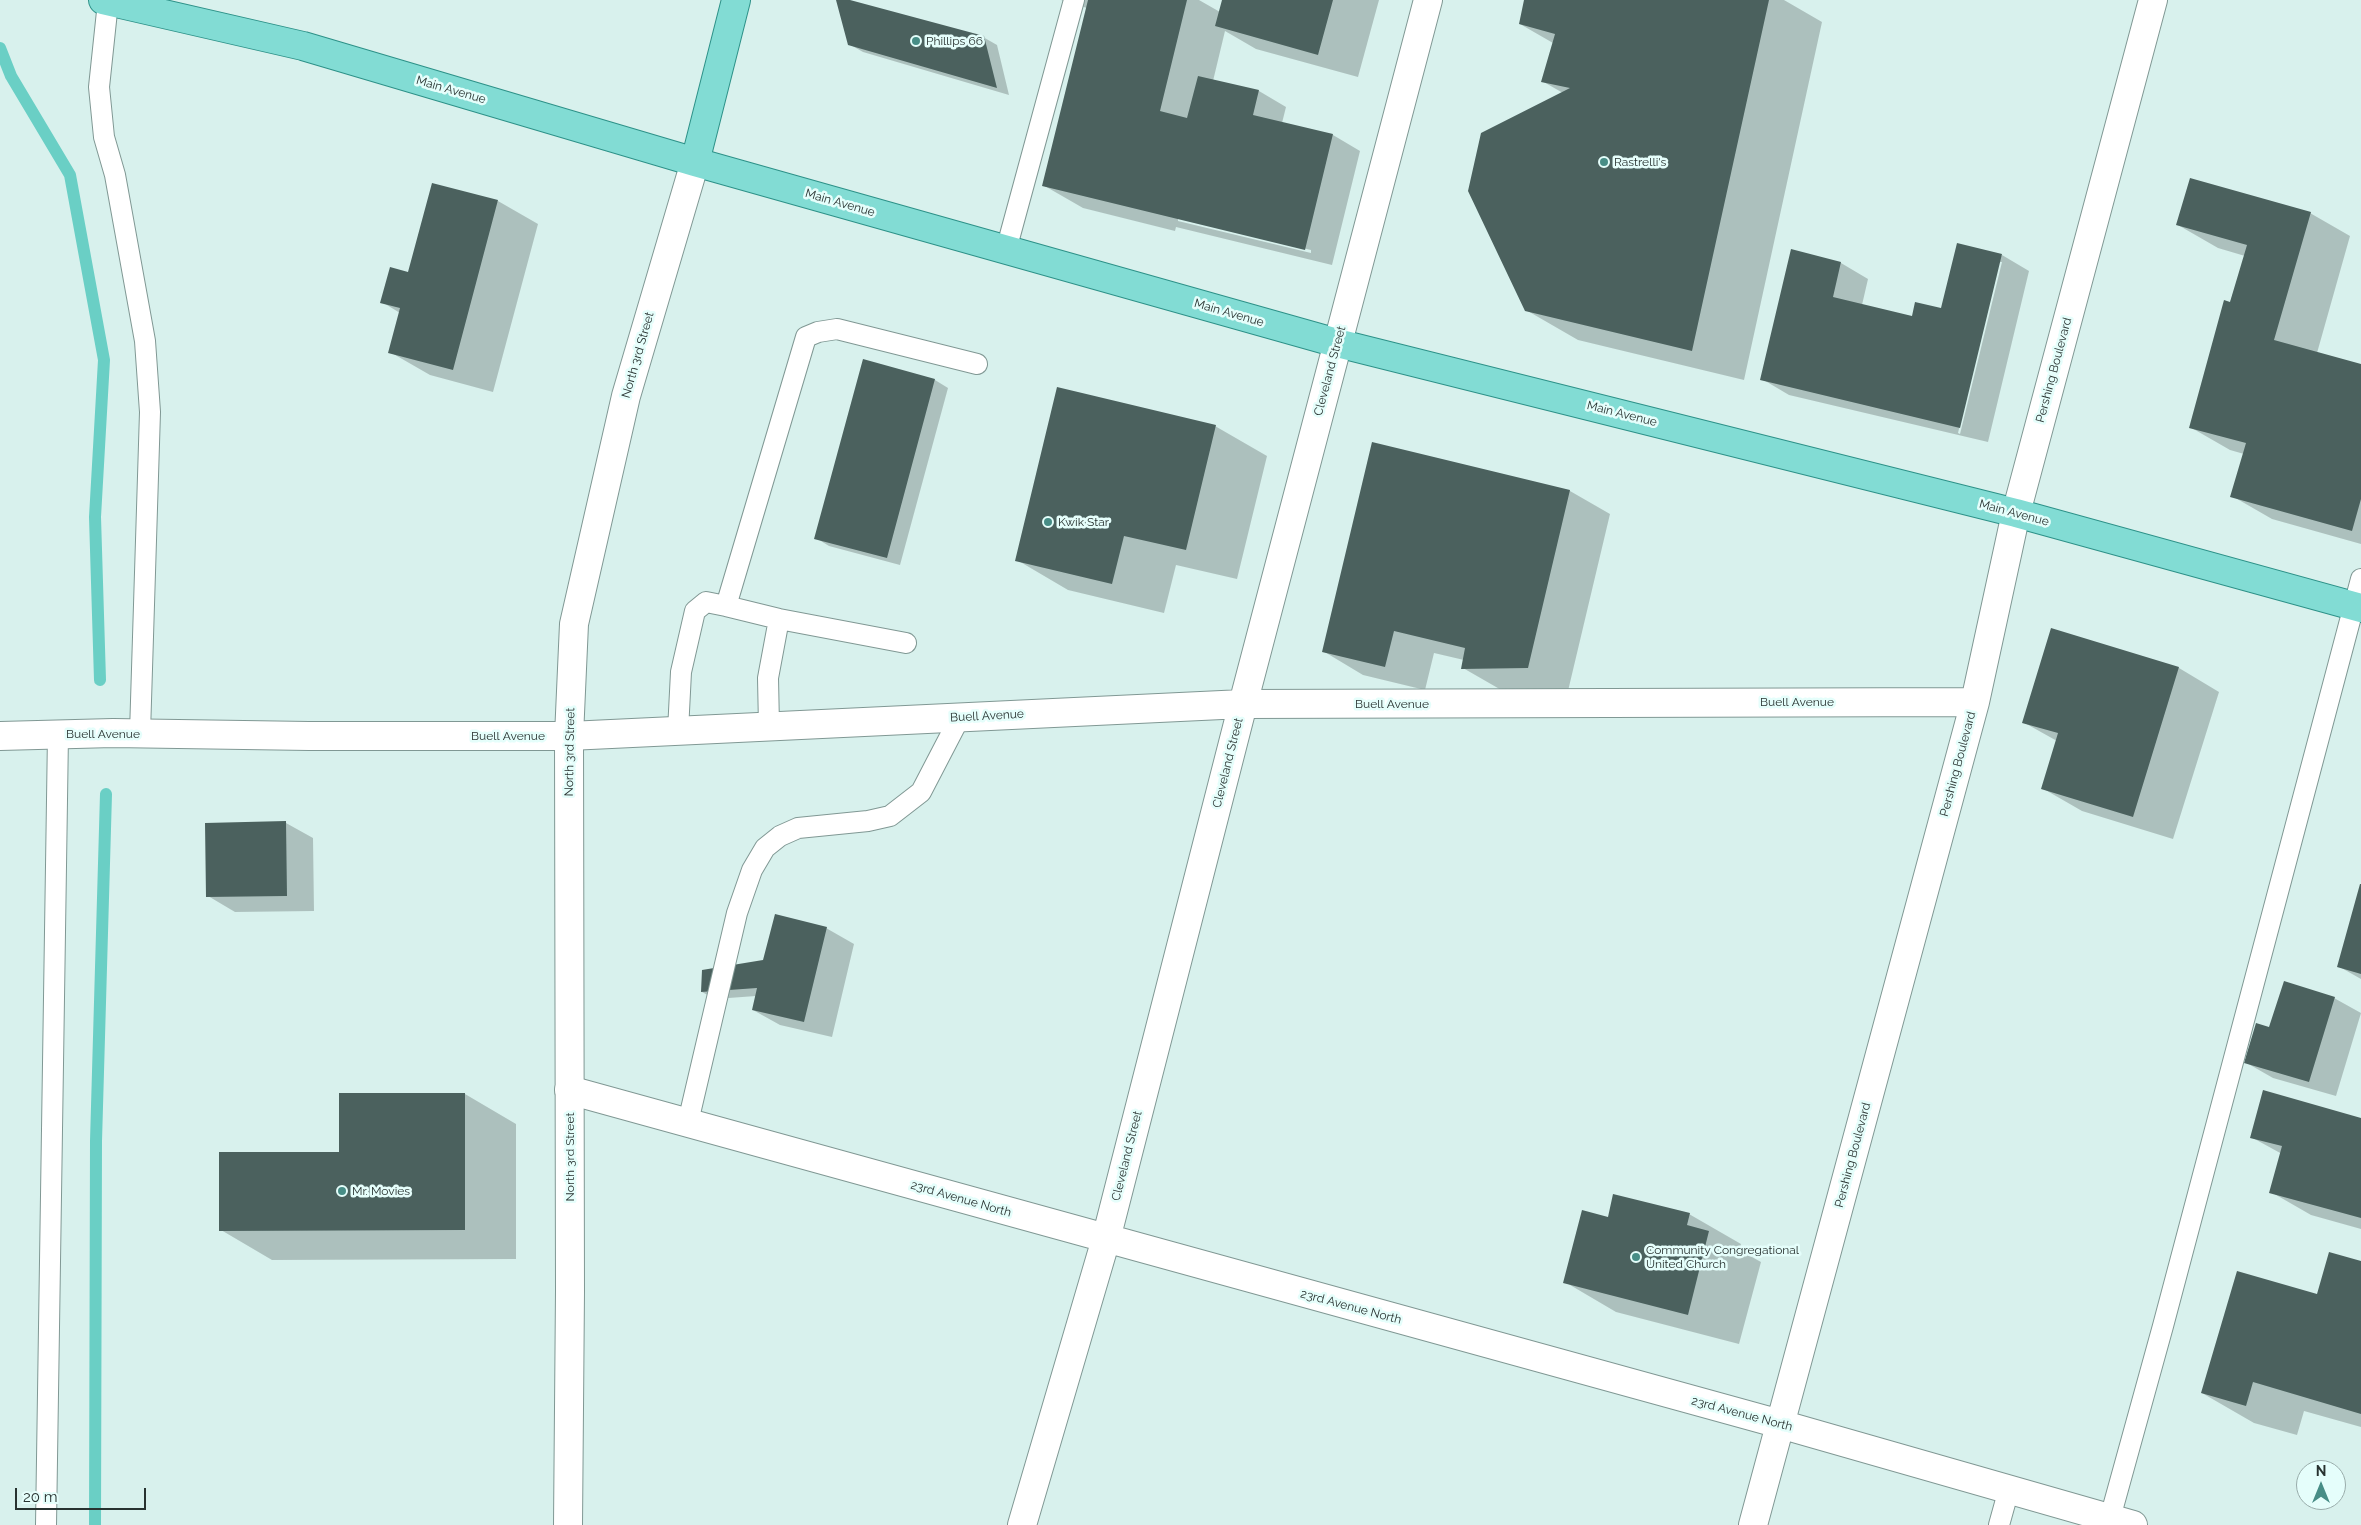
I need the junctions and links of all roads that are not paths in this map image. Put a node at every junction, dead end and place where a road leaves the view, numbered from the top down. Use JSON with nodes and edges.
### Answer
{"nodes":[{"id":1,"x":736,"y":0,"type":"edge"},
{"id":2,"x":1074,"y":0,"type":"edge"},
{"id":3,"x":1428,"y":0,"type":"edge"},
{"id":4,"x":2153,"y":0,"type":"edge"},
{"id":5,"x":105,"y":1,"type":"edge"},
{"id":6,"x":695,"y":162,"type":"junction"},
{"id":7,"x":1006,"y":250,"type":"junction"},
{"id":8,"x":1337,"y":343,"type":"junction"},
{"id":9,"x":977,"y":364,"type":"dead end"},
{"id":10,"x":2016,"y":513,"type":"junction"},
{"id":11,"x":2361,"y":579,"type":"edge"},
{"id":12,"x":726,"y":606,"type":"junction"},
{"id":13,"x":2358,"y":607,"type":"edge"},
{"id":14,"x":780,"y":619,"type":"junction"},
{"id":15,"x":906,"y":643,"type":"dead end"},
{"id":16,"x":1975,"y":702,"type":"junction"},
{"id":17,"x":1243,"y":704,"type":"junction"},
{"id":18,"x":960,"y":718,"type":"junction"},
{"id":19,"x":769,"y":726,"type":"junction"},
{"id":20,"x":678,"y":731,"type":"junction"},
{"id":21,"x":58,"y":734,"type":"junction"},
{"id":22,"x":140,"y":734,"type":"junction"},
{"id":23,"x":0,"y":736,"type":"edge"},
{"id":24,"x":569,"y":736,"type":"junction"},
{"id":25,"x":569,"y":1090,"type":"junction"},
{"id":26,"x":688,"y":1122,"type":"junction"},
{"id":27,"x":1106,"y":1239,"type":"junction"},
{"id":28,"x":1780,"y":1424,"type":"junction"},
{"id":29,"x":2009,"y":1489,"type":"junction"},
{"id":30,"x":2121,"y":1522,"type":"edge"},
{"id":31,"x":46,"y":1525,"type":"edge"},
{"id":32,"x":568,"y":1525,"type":"edge"},
{"id":33,"x":1022,"y":1525,"type":"edge"},
{"id":34,"x":1753,"y":1525,"type":"edge"},
{"id":35,"x":1999,"y":1525,"type":"edge"}],
"edges":[{"from":1,"to":6,"type":"main road","name":"North 3rd Street"},
{"from":2,"to":7,"type":"lane"},
{"from":3,"to":8,"type":"street","name":"Cleveland Street"},
{"from":4,"to":10,"type":"street","name":"Pershing Boulevard"},
{"from":5,"to":6,"type":"main road","name":"Main Avenue"},
{"from":5,"to":22,"type":"lane"},
{"from":6,"to":7,"type":"main road","name":"Main Avenue"},
{"from":6,"to":24,"type":"street","name":"North 3rd Street"},
{"from":7,"to":8,"type":"main road","name":"Main Avenue"},
{"from":8,"to":10,"type":"main road","name":"Main Avenue"},
{"from":8,"to":17,"type":"street","name":"Cleveland Street"},
{"from":9,"to":12,"type":"lane"},
{"from":10,"to":13,"type":"main road","name":"Main Avenue"},
{"from":10,"to":16,"type":"street","name":"Pershing Boulevard"},
{"from":11,"to":13,"type":"lane"},
{"from":12,"to":14,"type":"lane"},
{"from":12,"to":20,"type":"lane"},
{"from":13,"to":30,"type":"lane"},
{"from":14,"to":15,"type":"lane"},
{"from":14,"to":19,"type":"lane"},
{"from":16,"to":17,"type":"street","name":"Buell Avenue"},
{"from":16,"to":28,"type":"street","name":"Pershing Boulevard"},
{"from":17,"to":18,"type":"street","name":"Buell Avenue"},
{"from":17,"to":27,"type":"street","name":"Cleveland Street"},
{"from":18,"to":19,"type":"street","name":"Buell Avenue"},
{"from":18,"to":26,"type":"lane"},
{"from":19,"to":20,"type":"street","name":"Buell Avenue"},
{"from":20,"to":24,"type":"street","name":"Buell Avenue"},
{"from":21,"to":22,"type":"street","name":"Buell Avenue"},
{"from":21,"to":23,"type":"street","name":"Buell Avenue"},
{"from":21,"to":31,"type":"lane"},
{"from":22,"to":24,"type":"street","name":"Buell Avenue"},
{"from":24,"to":25,"type":"street","name":"North 3rd Street"},
{"from":25,"to":26,"type":"street","name":"23rd Avenue North"},
{"from":25,"to":32,"type":"street","name":"North 3rd Street"},
{"from":26,"to":27,"type":"street","name":"23rd Avenue North"},
{"from":27,"to":28,"type":"street","name":"23rd Avenue North"},
{"from":27,"to":33,"type":"street","name":"Cleveland Street"},
{"from":28,"to":29,"type":"street","name":"23rd Avenue North"},
{"from":28,"to":34,"type":"street","name":"Pershing Boulevard"},
{"from":29,"to":30,"type":"street","name":"23rd Avenue North"},
{"from":29,"to":35,"type":"lane"}]}
